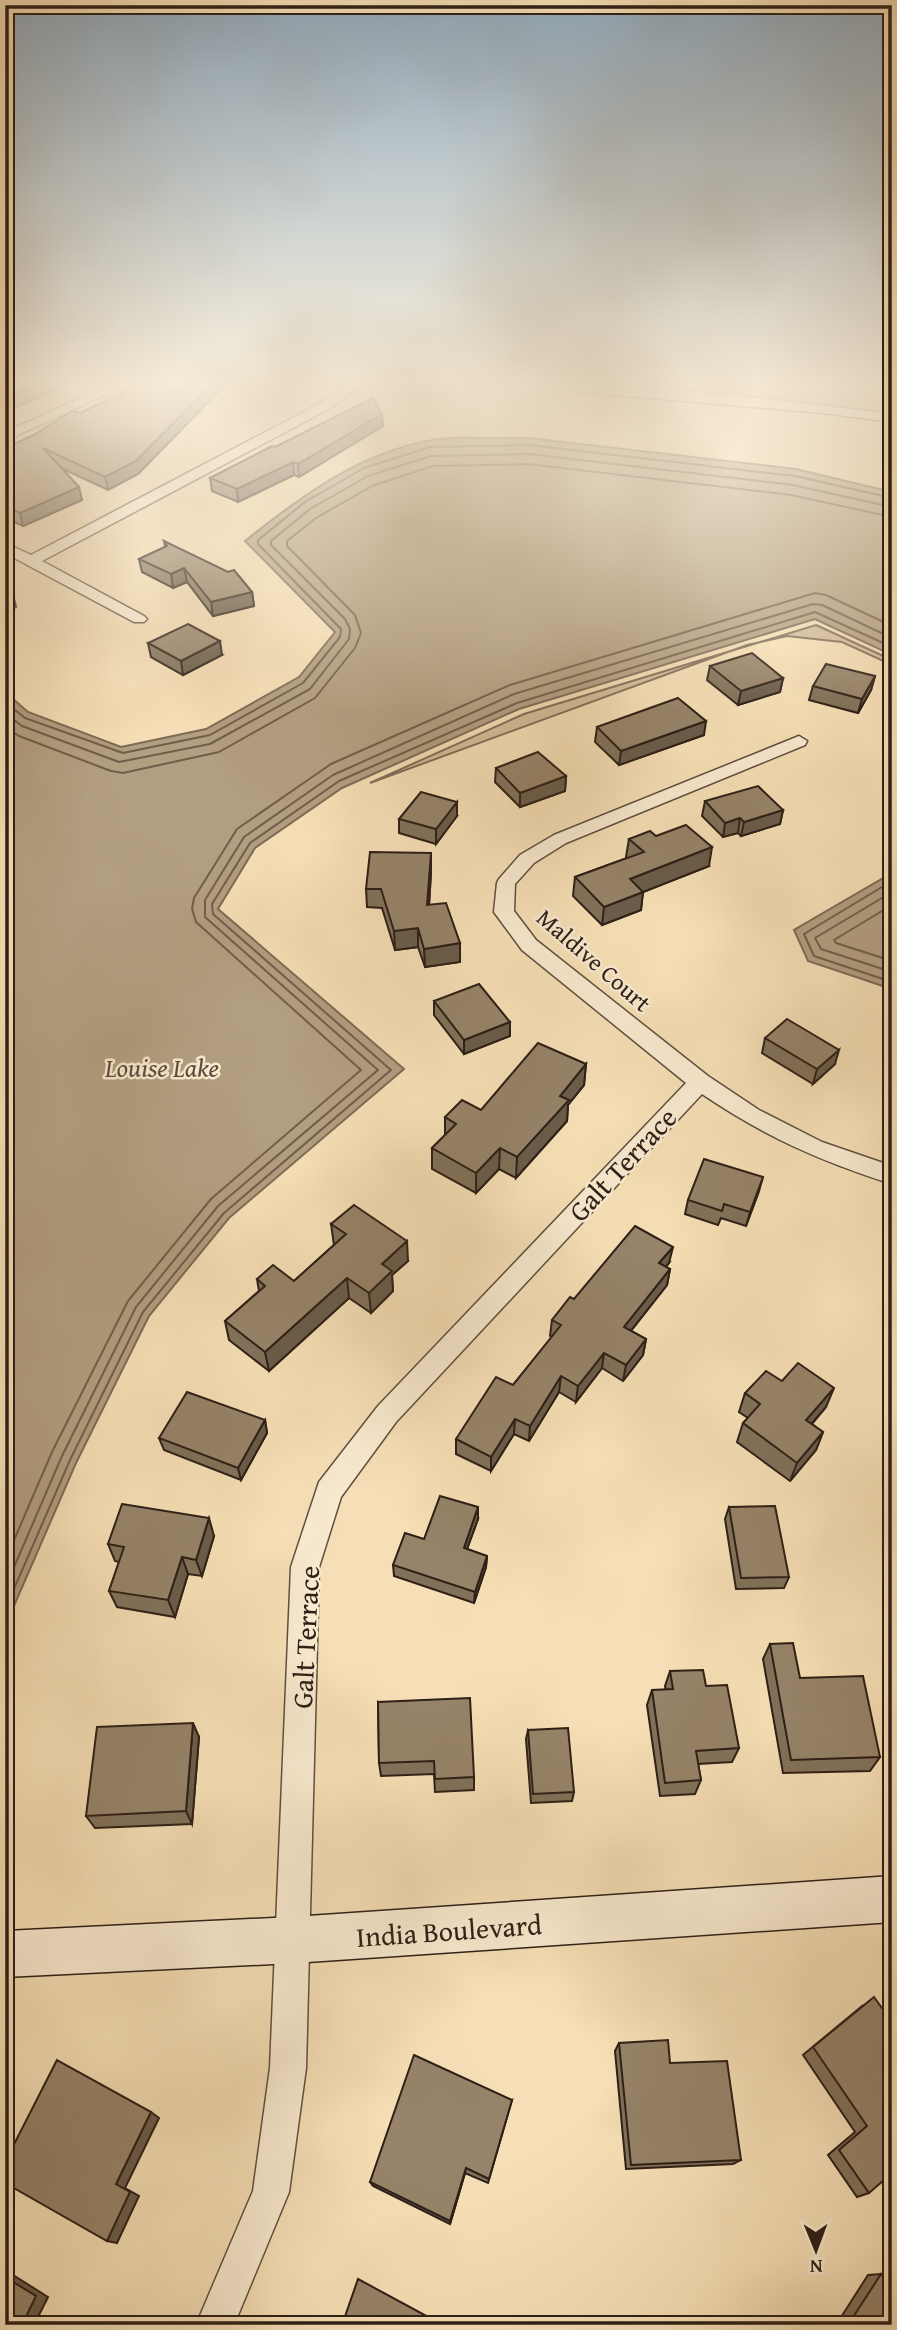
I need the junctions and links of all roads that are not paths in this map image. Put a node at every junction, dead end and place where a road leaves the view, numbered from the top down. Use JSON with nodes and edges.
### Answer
{"nodes":[{"id":1,"x":160,"y":493,"type":"edge"},
{"id":2,"x":5,"y":548,"type":"edge"},
{"id":3,"x":31,"y":561,"type":"junction"},
{"id":4,"x":139,"y":619,"type":"dead end"},
{"id":5,"x":799,"y":741,"type":"dead end"},
{"id":6,"x":700,"y":1082,"type":"junction"},
{"id":7,"x":892,"y":1175,"type":"edge"},
{"id":8,"x":892,"y":1899,"type":"edge"},
{"id":9,"x":293,"y":1940,"type":"junction"},
{"id":10,"x":5,"y":1954,"type":"edge"},
{"id":11,"x":215,"y":2325,"type":"edge"}],
"edges":[{"from":1,"to":3,"type":"street"},
{"from":2,"to":3,"type":"street"},
{"from":3,"to":4,"type":"street"},
{"from":5,"to":6,"type":"street","name":"Maldive Court"},
{"from":6,"to":7,"type":"street","name":"Maldive Court"},
{"from":6,"to":9,"type":"street","name":"Galt Terrace"},
{"from":8,"to":9,"type":"street","name":"India Boulevard"},
{"from":9,"to":10,"type":"street","name":"India Boulevard"},
{"from":9,"to":11,"type":"street","name":"Galt Terrace"}]}
